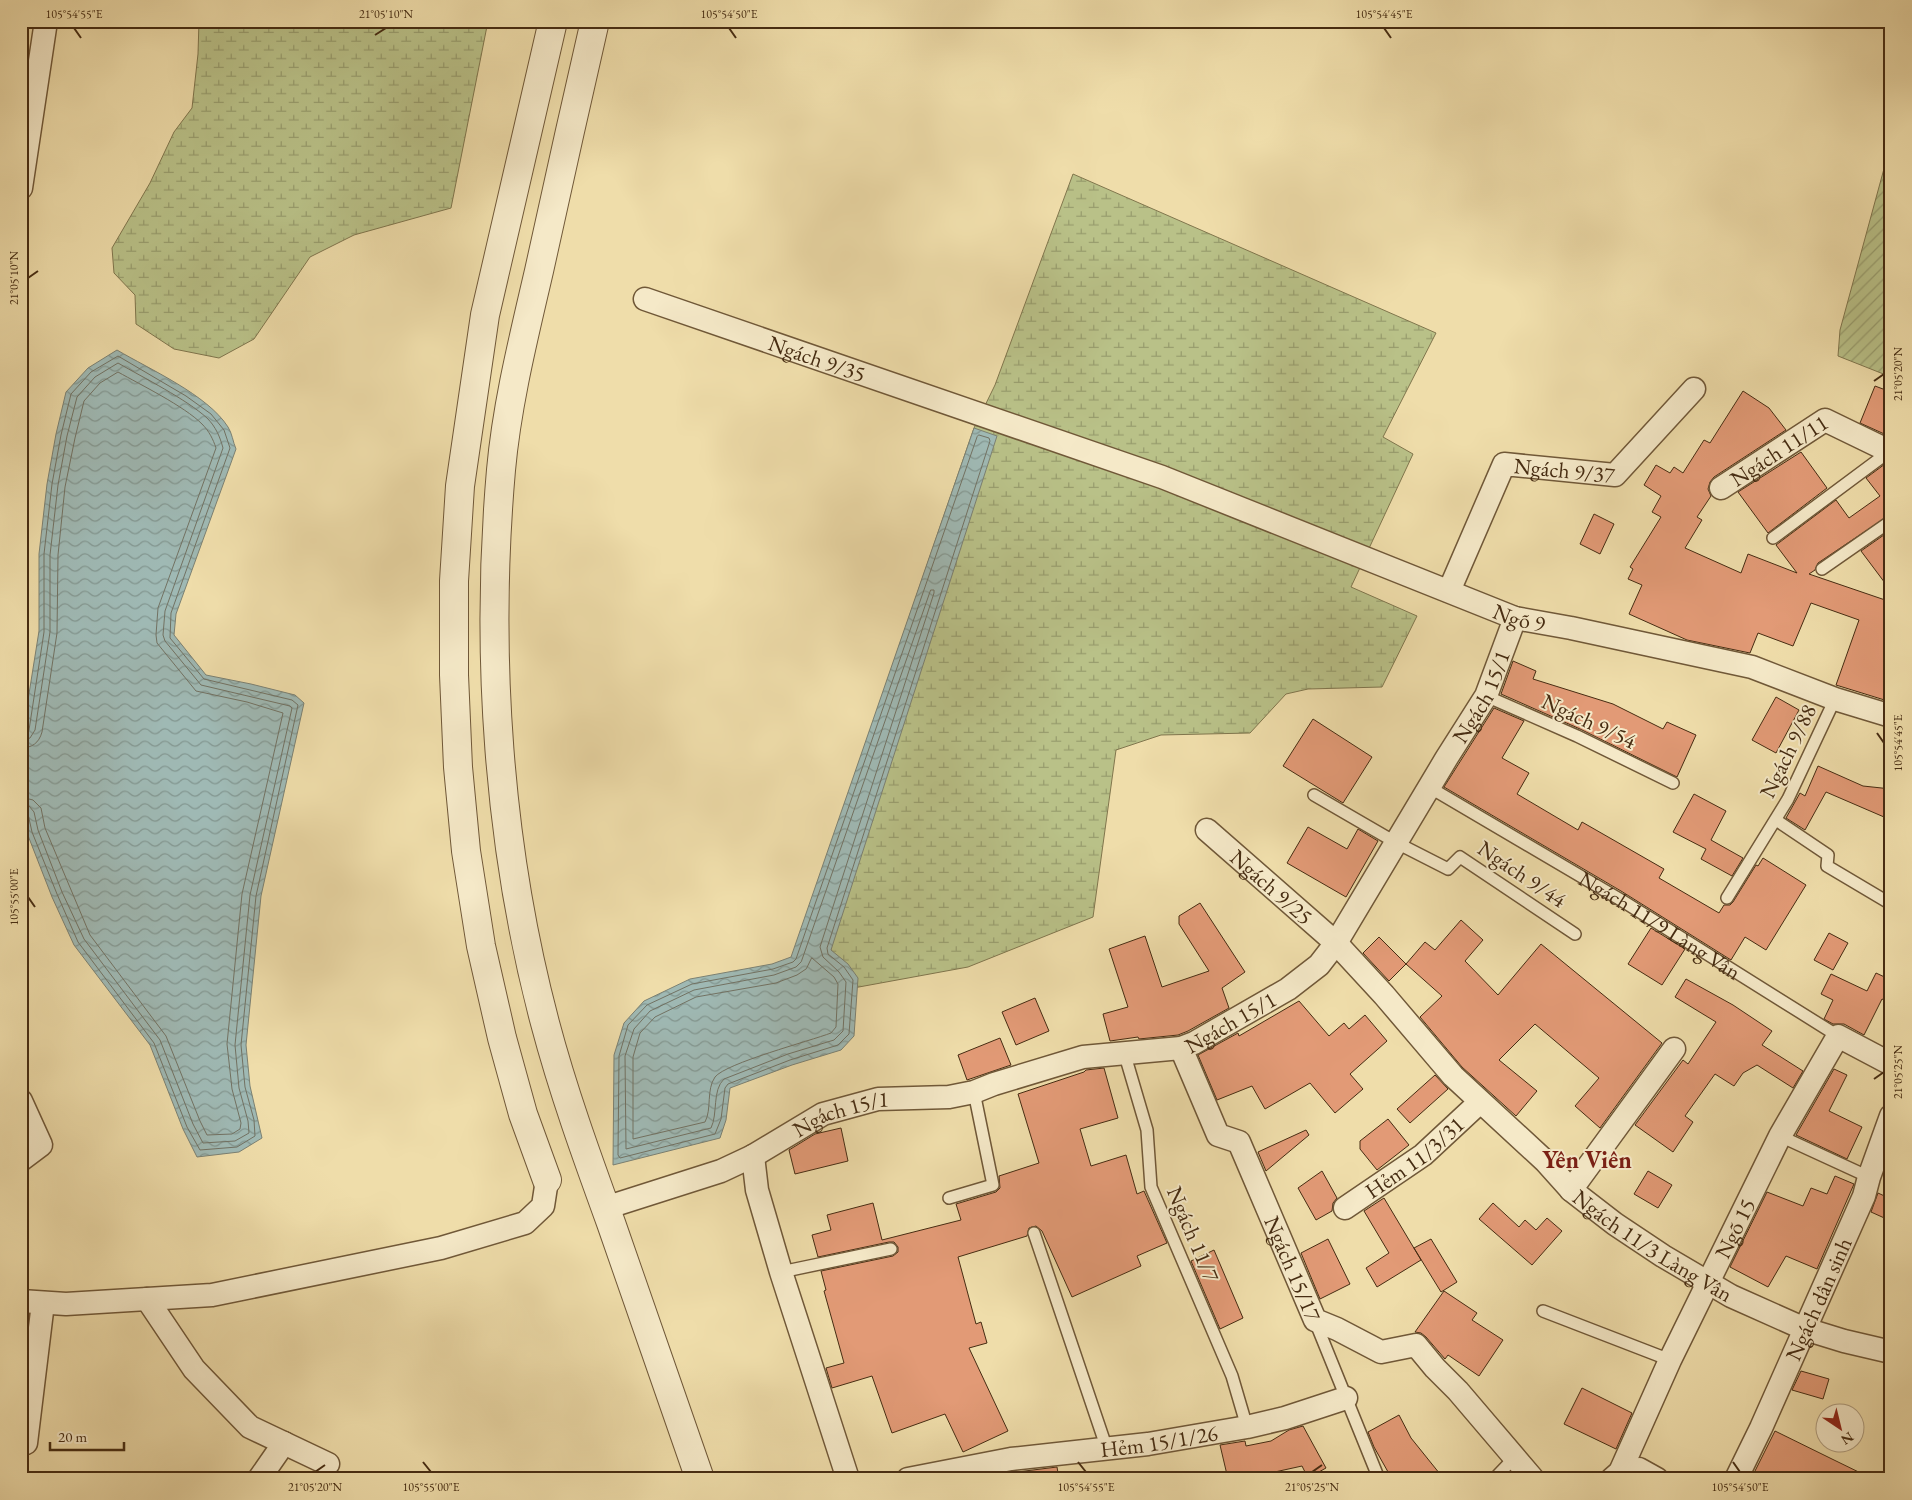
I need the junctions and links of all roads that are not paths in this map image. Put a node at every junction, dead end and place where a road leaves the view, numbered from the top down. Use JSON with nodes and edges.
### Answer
{"nodes":[{"id":1,"x":46,"y":21,"type":"edge"},
{"id":2,"x":553,"y":21,"type":"edge"},
{"id":3,"x":595,"y":21,"type":"edge"},
{"id":4,"x":21,"y":188,"type":"edge"},
{"id":5,"x":644,"y":299,"type":"dead end"},
{"id":6,"x":1694,"y":389,"type":"dead end"},
{"id":7,"x":1890,"y":451,"type":"edge"},
{"id":8,"x":1162,"y":477,"type":"joint"},
{"id":9,"x":1721,"y":488,"type":"dead end"},
{"id":10,"x":1891,"y":521,"type":"edge"},
{"id":11,"x":1773,"y":538,"type":"dead end"},
{"id":12,"x":1822,"y":569,"type":"dead end"},
{"id":13,"x":1449,"y":591,"type":"junction"},
{"id":14,"x":1515,"y":618,"type":"junction"},
{"id":15,"x":1486,"y":696,"type":"junction"},
{"id":16,"x":1835,"y":699,"type":"junction"},
{"id":17,"x":1891,"y":716,"type":"edge"},
{"id":18,"x":1673,"y":783,"type":"dead end"},
{"id":19,"x":1429,"y":787,"type":"junction"},
{"id":20,"x":1314,"y":795,"type":"dead end"},
{"id":21,"x":1776,"y":820,"type":"junction"},
{"id":22,"x":1207,"y":830,"type":"dead end"},
{"id":23,"x":509,"y":840,"type":"junction"},
{"id":24,"x":1395,"y":842,"type":"junction"},
{"id":25,"x":466,"y":845,"type":"junction"},
{"id":26,"x":1728,"y":898,"type":"dead end"},
{"id":27,"x":1891,"y":904,"type":"edge"},
{"id":28,"x":1575,"y":934,"type":"dead end"},
{"id":29,"x":1336,"y":943,"type":"junction"},
{"id":30,"x":1838,"y":1036,"type":"junction"},
{"id":31,"x":1180,"y":1048,"type":"junction"},
{"id":32,"x":1674,"y":1049,"type":"dead end"},
{"id":33,"x":1124,"y":1052,"type":"junction"},
{"id":34,"x":1891,"y":1064,"type":"edge"},
{"id":35,"x":974,"y":1092,"type":"junction"},
{"id":36,"x":21,"y":1102,"type":"edge"},
{"id":37,"x":1480,"y":1102,"type":"junction"},
{"id":38,"x":1891,"y":1116,"type":"edge"},
{"id":39,"x":1780,"y":1136,"type":"junction"},
{"id":40,"x":753,"y":1156,"type":"junction"},
{"id":41,"x":21,"y":1160,"type":"edge"},
{"id":42,"x":1869,"y":1177,"type":"junction"},
{"id":43,"x":547,"y":1180,"type":"joint"},
{"id":44,"x":1571,"y":1190,"type":"junction"},
{"id":45,"x":949,"y":1198,"type":"dead end"},
{"id":46,"x":605,"y":1208,"type":"junction"},
{"id":47,"x":1344,"y":1208,"type":"dead end"},
{"id":48,"x":1034,"y":1233,"type":"dead end"},
{"id":49,"x":891,"y":1249,"type":"dead end"},
{"id":50,"x":781,"y":1272,"type":"junction"},
{"id":51,"x":1708,"y":1283,"type":"junction"},
{"id":52,"x":147,"y":1299,"type":"junction"},
{"id":53,"x":32,"y":1302,"type":"edge"},
{"id":54,"x":1543,"y":1311,"type":"dead end"},
{"id":55,"x":1315,"y":1320,"type":"junction"},
{"id":56,"x":1805,"y":1329,"type":"junction"},
{"id":57,"x":1891,"y":1352,"type":"edge"},
{"id":58,"x":1670,"y":1360,"type":"junction"},
{"id":59,"x":1346,"y":1398,"type":"junction"},
{"id":60,"x":1247,"y":1427,"type":"junction"},
{"id":61,"x":26,"y":1443,"type":"dead end"},
{"id":62,"x":284,"y":1443,"type":"junction"},
{"id":63,"x":1107,"y":1449,"type":"junction"},
{"id":64,"x":1515,"y":1457,"type":"junction"},
{"id":65,"x":328,"y":1464,"type":"dead end"},
{"id":66,"x":1616,"y":1475,"type":"edge"},
{"id":67,"x":259,"y":1479,"type":"edge"},
{"id":68,"x":700,"y":1479,"type":"edge"},
{"id":69,"x":848,"y":1479,"type":"edge"},
{"id":70,"x":908,"y":1479,"type":"edge"},
{"id":71,"x":1379,"y":1479,"type":"edge"},
{"id":72,"x":1494,"y":1479,"type":"edge"},
{"id":73,"x":1534,"y":1479,"type":"edge"},
{"id":74,"x":1657,"y":1479,"type":"edge"},
{"id":75,"x":1736,"y":1479,"type":"edge"}],
"edges":[{"from":1,"to":4,"type":"street"},
{"from":2,"to":25,"type":"street"},
{"from":3,"to":23,"type":"street"},
{"from":5,"to":8,"type":"street","name":"Ngách 9/35"},
{"from":6,"to":13,"type":"street","name":"Ngách 9/37"},
{"from":7,"to":9,"type":"street","name":"Ngách 11/11"},
{"from":7,"to":11,"type":"lane"},
{"from":8,"to":13,"type":"street","name":"Ngõ 9"},
{"from":10,"to":12,"type":"lane"},
{"from":13,"to":14,"type":"street","name":"Ngõ 9"},
{"from":14,"to":15,"type":"street","name":"Ngách 15/1"},
{"from":14,"to":16,"type":"street","name":"Ngõ 9"},
{"from":15,"to":18,"type":"lane","name":"Ngách 9/54"},
{"from":15,"to":19,"type":"street","name":"Ngách 15/1"},
{"from":16,"to":17,"type":"street","name":"Ngõ 9"},
{"from":16,"to":21,"type":"lane","name":"Ngách 9/88"},
{"from":19,"to":24,"type":"street","name":"Ngách 15/1"},
{"from":19,"to":30,"type":"lane","name":"Ngách 11/9 Làng Vân"},
{"from":20,"to":24,"type":"lane"},
{"from":21,"to":26,"type":"lane","name":"Ngách 9/88"},
{"from":21,"to":27,"type":"lane","name":"Ngách 9/88"},
{"from":22,"to":29,"type":"street","name":"Ngách 9/25"},
{"from":23,"to":25,"type":"street"},
{"from":23,"to":46,"type":"street"},
{"from":24,"to":28,"type":"lane","name":"Ngách 9/44"},
{"from":24,"to":29,"type":"street","name":"Ngách 15/1"},
{"from":25,"to":43,"type":"street"},
{"from":29,"to":31,"type":"street","name":"Ngách 15/1"},
{"from":29,"to":37,"type":"street","name":"Ngách 11/3 Làng Vân"},
{"from":30,"to":34,"type":"street","name":"Ngách 11/9 Làng Vân"},
{"from":30,"to":39,"type":"street","name":"Ngõ 15"},
{"from":31,"to":33,"type":"street","name":"Ngách 15/1"},
{"from":31,"to":55,"type":"street","name":"Ngách 15/17"},
{"from":32,"to":44,"type":"street"},
{"from":33,"to":35,"type":"street","name":"Ngách 15/1"},
{"from":33,"to":60,"type":"lane","name":"Ngách 11/7"},
{"from":35,"to":40,"type":"street","name":"Ngách 15/1"},
{"from":35,"to":45,"type":"lane"},
{"from":36,"to":41,"type":"street"},
{"from":37,"to":44,"type":"street","name":"Ngách 11/3 Làng Vân"},
{"from":37,"to":47,"type":"street","name":"Hẻm 11/3/31"},
{"from":38,"to":42,"type":"street","name":"Ngách dân sinh"},
{"from":39,"to":42,"type":"lane"},
{"from":39,"to":51,"type":"street","name":"Ngõ 15"},
{"from":40,"to":46,"type":"street","name":"Ngách 15/1"},
{"from":40,"to":50,"type":"street"},
{"from":42,"to":56,"type":"street","name":"Ngách dân sinh"},
{"from":43,"to":52,"type":"street"},
{"from":44,"to":51,"type":"street","name":"Ngách 11/3 Làng Vân"},
{"from":46,"to":68,"type":"street"},
{"from":48,"to":63,"type":"lane"},
{"from":49,"to":50,"type":"lane"},
{"from":50,"to":69,"type":"street"},
{"from":51,"to":56,"type":"street","name":"Ngách 11/3 Làng Vân"},
{"from":51,"to":58,"type":"street","name":"Ngõ 15"},
{"from":52,"to":53,"type":"street"},
{"from":52,"to":62,"type":"street"},
{"from":53,"to":61,"type":"street"},
{"from":54,"to":58,"type":"lane"},
{"from":55,"to":59,"type":"lane"},
{"from":55,"to":64,"type":"street","name":"Ngách 15/17"},
{"from":56,"to":57,"type":"street","name":"Ngách 11/3 Làng Vân"},
{"from":56,"to":75,"type":"street","name":"Ngách dân sinh"},
{"from":58,"to":66,"type":"street","name":"Ngõ 15"},
{"from":59,"to":60,"type":"street","name":"Hẻm 15/1/26"},
{"from":59,"to":71,"type":"lane"},
{"from":60,"to":63,"type":"street","name":"Hẻm 15/1/26"},
{"from":62,"to":65,"type":"street"},
{"from":62,"to":67,"type":"street"},
{"from":63,"to":70,"type":"street","name":"Hẻm 15/1/26"},
{"from":64,"to":72,"type":"lane"},
{"from":64,"to":73,"type":"street","name":"Ngách 15/17"},
{"from":66,"to":74,"type":"street"}]}
